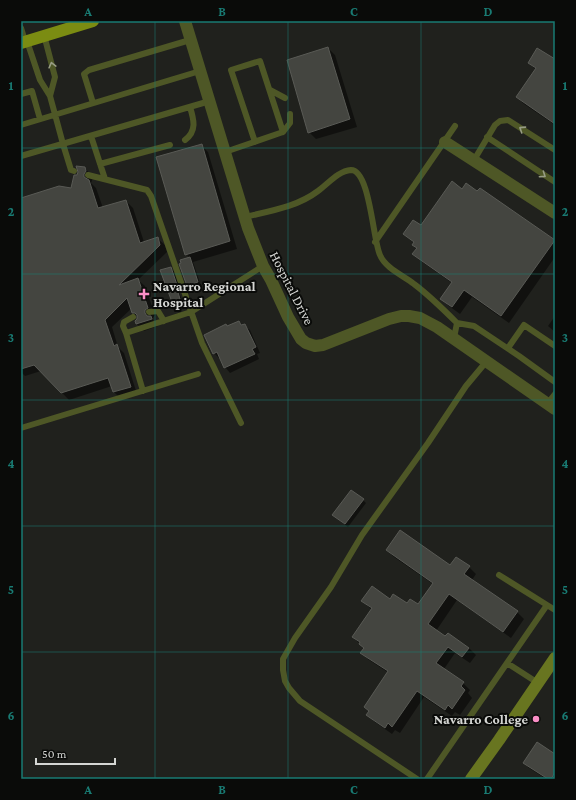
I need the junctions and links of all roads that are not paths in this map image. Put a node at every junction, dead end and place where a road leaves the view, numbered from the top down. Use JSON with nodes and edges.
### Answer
{"nodes":[{"id":1,"x":93,"y":21,"type":"edge"},
{"id":2,"x":185,"y":21,"type":"edge"},
{"id":3,"x":21,"y":28,"type":"edge"},
{"id":4,"x":44,"y":35,"type":"junction"},
{"id":5,"x":190,"y":40,"type":"junction"},
{"id":6,"x":25,"y":42,"type":"edge"},
{"id":7,"x":200,"y":70,"type":"junction"},
{"id":8,"x":270,"y":90,"type":"junction"},
{"id":9,"x":21,"y":94,"type":"edge"},
{"id":10,"x":50,"y":96,"type":"junction"},
{"id":11,"x":285,"y":98,"type":"dead end"},
{"id":12,"x":210,"y":101,"type":"junction"},
{"id":13,"x":93,"y":103,"type":"junction"},
{"id":14,"x":190,"y":107,"type":"junction"},
{"id":15,"x":55,"y":114,"type":"junction"},
{"id":16,"x":290,"y":114,"type":"dead end"},
{"id":17,"x":40,"y":119,"type":"junction"},
{"id":18,"x":21,"y":125,"type":"edge"},
{"id":19,"x":455,"y":126,"type":"dead end"},
{"id":20,"x":283,"y":132,"type":"junction"},
{"id":21,"x":91,"y":136,"type":"junction"},
{"id":22,"x":487,"y":138,"type":"junction"},
{"id":23,"x":185,"y":140,"type":"dead end"},
{"id":24,"x":255,"y":142,"type":"junction"},
{"id":25,"x":445,"y":142,"type":"junction"},
{"id":26,"x":63,"y":144,"type":"junction"},
{"id":27,"x":170,"y":145,"type":"dead end"},
{"id":28,"x":555,"y":150,"type":"edge"},
{"id":29,"x":225,"y":152,"type":"junction"},
{"id":30,"x":21,"y":156,"type":"edge"},
{"id":31,"x":474,"y":160,"type":"junction"},
{"id":32,"x":100,"y":164,"type":"junction"},
{"id":33,"x":74,"y":171,"type":"dead end"},
{"id":34,"x":88,"y":175,"type":"dead end"},
{"id":35,"x":105,"y":179,"type":"junction"},
{"id":36,"x":555,"y":182,"type":"edge"},
{"id":37,"x":555,"y":212,"type":"edge"},
{"id":38,"x":245,"y":217,"type":"junction"},
{"id":39,"x":376,"y":242,"type":"junction"},
{"id":40,"x":263,"y":266,"type":"junction"},
{"id":41,"x":149,"y":312,"type":"dead end"},
{"id":42,"x":191,"y":312,"type":"junction"},
{"id":43,"x":133,"y":317,"type":"dead end"},
{"id":44,"x":164,"y":321,"type":"junction"},
{"id":45,"x":457,"y":323,"type":"junction"},
{"id":46,"x":126,"y":333,"type":"junction"},
{"id":47,"x":454,"y":338,"type":"junction"},
{"id":48,"x":555,"y":346,"type":"edge"},
{"id":49,"x":508,"y":348,"type":"junction"},
{"id":50,"x":486,"y":362,"type":"junction"},
{"id":51,"x":198,"y":374,"type":"dead end"},
{"id":52,"x":555,"y":382,"type":"edge"},
{"id":53,"x":143,"y":391,"type":"junction"},
{"id":54,"x":555,"y":394,"type":"edge"},
{"id":55,"x":551,"y":406,"type":"edge"},
{"id":56,"x":241,"y":424,"type":"dead end"},
{"id":57,"x":21,"y":428,"type":"edge"},
{"id":58,"x":498,"y":575,"type":"dead end"},
{"id":59,"x":547,"y":605,"type":"junction"},
{"id":60,"x":555,"y":610,"type":"edge"},
{"id":61,"x":555,"y":658,"type":"edge"},
{"id":62,"x":507,"y":663,"type":"junction"},
{"id":63,"x":538,"y":683,"type":"junction"},
{"id":64,"x":417,"y":779,"type":"edge"},
{"id":65,"x":427,"y":779,"type":"edge"},
{"id":66,"x":471,"y":779,"type":"edge"}],
"edges":[{"from":1,"to":4,"type":"main road"},
{"from":2,"to":5,"type":"street","name":"Hospital Drive"},
{"from":3,"to":6,"type":"lane"},
{"from":4,"to":6,"type":"main road"},
{"from":10,"to":4,"type":"lane","one_way":true},
{"from":5,"to":7,"type":"street","name":"Hospital Drive"},
{"from":5,"to":13,"type":"lane"},
{"from":6,"to":10,"type":"lane"},
{"from":7,"to":12,"type":"street","name":"Hospital Drive"},
{"from":7,"to":13,"type":"lane"},
{"from":8,"to":11,"type":"lane"},
{"from":8,"to":20,"type":"lane"},
{"from":8,"to":24,"type":"lane"},
{"from":9,"to":17,"type":"lane"},
{"from":10,"to":15,"type":"lane"},
{"from":12,"to":14,"type":"lane"},
{"from":12,"to":29,"type":"street","name":"Hospital Drive"},
{"from":13,"to":15,"type":"lane"},
{"from":14,"to":21,"type":"lane"},
{"from":14,"to":23,"type":"lane"},
{"from":15,"to":17,"type":"lane"},
{"from":15,"to":26,"type":"lane"},
{"from":16,"to":20,"type":"lane"},
{"from":17,"to":18,"type":"lane"},
{"from":19,"to":25,"type":"lane"},
{"from":20,"to":24,"type":"lane"},
{"from":21,"to":26,"type":"lane"},
{"from":21,"to":32,"type":"lane"},
{"from":28,"to":22,"type":"lane","one_way":true},
{"from":22,"to":31,"type":"lane"},
{"from":22,"to":36,"type":"lane","one_way":true},
{"from":24,"to":29,"type":"lane"},
{"from":25,"to":31,"type":"street"},
{"from":25,"to":39,"type":"lane"},
{"from":26,"to":30,"type":"lane"},
{"from":26,"to":33,"type":"lane"},
{"from":27,"to":32,"type":"lane"},
{"from":29,"to":38,"type":"street","name":"Hospital Drive"},
{"from":31,"to":37,"type":"street"},
{"from":32,"to":35,"type":"lane"},
{"from":34,"to":35,"type":"lane"},
{"from":35,"to":42,"type":"lane"},
{"from":38,"to":39,"type":"lane"},
{"from":38,"to":40,"type":"street","name":"Hospital Drive"},
{"from":39,"to":45,"type":"lane"},
{"from":40,"to":42,"type":"lane"},
{"from":40,"to":47,"type":"street","name":"Hospital Drive"},
{"from":41,"to":44,"type":"lane"},
{"from":42,"to":44,"type":"lane"},
{"from":42,"to":56,"type":"lane"},
{"from":43,"to":46,"type":"lane"},
{"from":44,"to":46,"type":"lane"},
{"from":45,"to":47,"type":"lane"},
{"from":45,"to":49,"type":"lane"},
{"from":46,"to":53,"type":"lane"},
{"from":47,"to":50,"type":"street","name":"Hospital Drive"},
{"from":48,"to":49,"type":"lane"},
{"from":49,"to":52,"type":"lane"},
{"from":50,"to":55,"type":"street","name":"Hospital Drive"},
{"from":50,"to":64,"type":"lane"},
{"from":51,"to":53,"type":"lane"},
{"from":53,"to":57,"type":"lane"},
{"from":54,"to":55,"type":"lane"},
{"from":58,"to":59,"type":"lane"},
{"from":59,"to":60,"type":"lane"},
{"from":59,"to":62,"type":"lane"},
{"from":61,"to":63,"type":"street"},
{"from":62,"to":63,"type":"lane"},
{"from":62,"to":65,"type":"lane"},
{"from":63,"to":66,"type":"street"}]}
